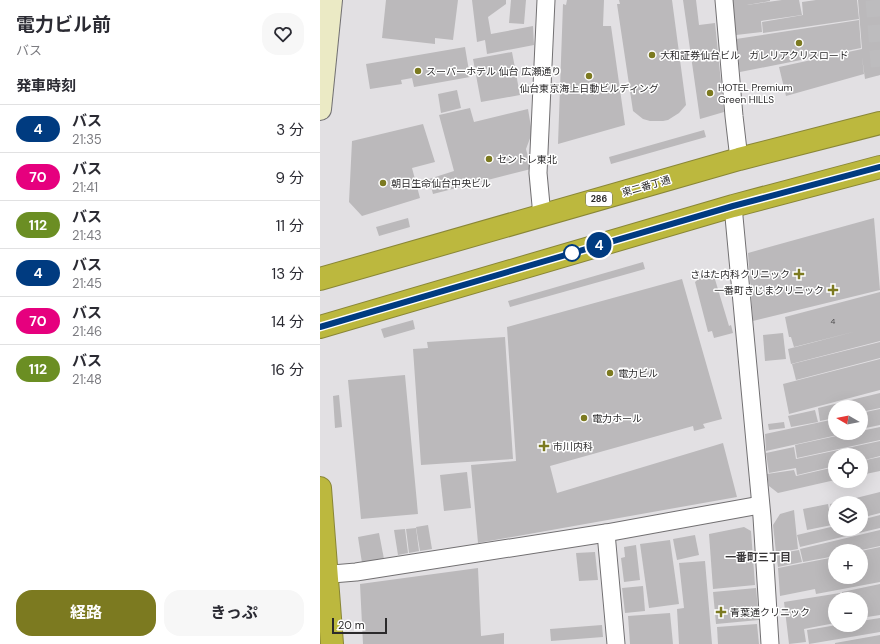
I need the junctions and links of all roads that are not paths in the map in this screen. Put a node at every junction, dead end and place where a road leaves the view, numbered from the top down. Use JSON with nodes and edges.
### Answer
{"nodes":[{"id":1,"x":331,"y":0,"type":"edge"},
{"id":2,"x":546,"y":0,"type":"edge"},
{"id":3,"x":724,"y":0,"type":"edge"},
{"id":4,"x":320,"y":109,"type":"edge"},
{"id":5,"x":880,"y":124,"type":"edge"},
{"id":6,"x":738,"y":159,"type":"junction"},
{"id":7,"x":880,"y":167,"type":"edge"},
{"id":8,"x":733,"y":206,"type":"junction"},
{"id":9,"x":542,"y":216,"type":"junction"},
{"id":10,"x":320,"y":279,"type":"edge"},
{"id":11,"x":320,"y":327,"type":"edge"},
{"id":12,"x":320,"y":488,"type":"edge"},
{"id":13,"x":760,"y":505,"type":"junction"},
{"id":14,"x":606,"y":533,"type":"junction"},
{"id":15,"x":323,"y":575,"type":"edge"},
{"id":16,"x":332,"y":644,"type":"edge"},
{"id":17,"x":616,"y":644,"type":"edge"},
{"id":18,"x":770,"y":644,"type":"edge"}],
"edges":[{"from":1,"to":4,"type":"street"},
{"from":2,"to":9,"type":"street"},
{"from":3,"to":6,"type":"street"},
{"from":5,"to":6,"type":"highway","name":"東二番丁通","number":"286"},
{"from":6,"to":9,"type":"highway","name":"東二番丁通","number":"286"},
{"from":7,"to":8,"type":"highway"},
{"from":8,"to":11,"type":"highway"},
{"from":8,"to":13,"type":"street"},
{"from":9,"to":10,"type":"highway","name":"東二番丁通","number":"286"},
{"from":12,"to":15,"type":"highway"},
{"from":13,"to":14,"type":"street"},
{"from":13,"to":18,"type":"street"},
{"from":14,"to":15,"type":"street"},
{"from":14,"to":17,"type":"street"},
{"from":15,"to":16,"type":"highway"}]}
